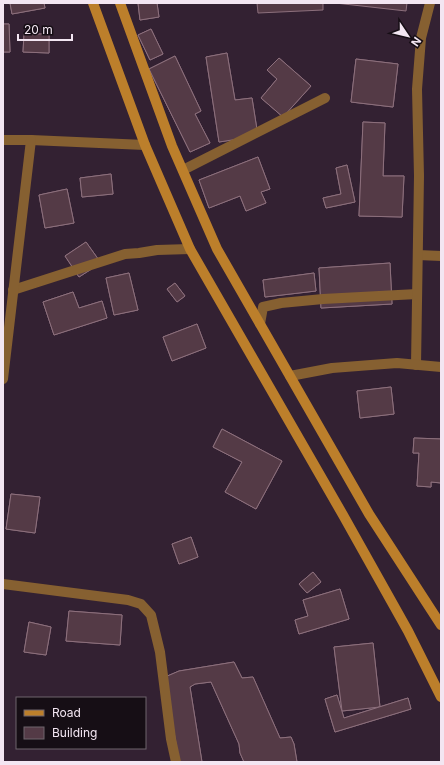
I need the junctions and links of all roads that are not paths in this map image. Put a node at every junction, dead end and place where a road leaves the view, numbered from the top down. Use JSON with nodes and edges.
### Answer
{"nodes":[{"id":1,"x":93,"y":3,"type":"edge"},
{"id":2,"x":120,"y":3,"type":"edge"},
{"id":3,"x":430,"y":3,"type":"edge"},
{"id":4,"x":325,"y":98,"type":"dead end"},
{"id":5,"x":3,"y":140,"type":"edge"},
{"id":6,"x":31,"y":140,"type":"junction"},
{"id":7,"x":145,"y":145,"type":"junction"},
{"id":8,"x":183,"y":170,"type":"junction"},
{"id":9,"x":190,"y":249,"type":"junction"},
{"id":10,"x":418,"y":256,"type":"junction"},
{"id":11,"x":441,"y":256,"type":"edge"},
{"id":12,"x":13,"y":290,"type":"junction"},
{"id":13,"x":417,"y":294,"type":"junction"},
{"id":14,"x":260,"y":324,"type":"junction"},
{"id":15,"x":416,"y":365,"type":"junction"},
{"id":16,"x":441,"y":367,"type":"edge"},
{"id":17,"x":3,"y":375,"type":"edge"},
{"id":18,"x":290,"y":376,"type":"junction"},
{"id":19,"x":3,"y":380,"type":"edge"},
{"id":20,"x":3,"y":584,"type":"edge"},
{"id":21,"x":441,"y":624,"type":"edge"},
{"id":22,"x":441,"y":697,"type":"edge"},
{"id":23,"x":176,"y":762,"type":"edge"}],
"edges":[{"from":1,"to":7,"type":"main road"},
{"from":2,"to":8,"type":"main road"},
{"from":3,"to":10,"type":"street"},
{"from":4,"to":8,"type":"street"},
{"from":5,"to":6,"type":"street"},
{"from":6,"to":7,"type":"street"},
{"from":6,"to":12,"type":"street"},
{"from":7,"to":9,"type":"main road"},
{"from":8,"to":14,"type":"main road"},
{"from":9,"to":12,"type":"street"},
{"from":9,"to":22,"type":"main road"},
{"from":10,"to":11,"type":"street"},
{"from":10,"to":13,"type":"street"},
{"from":12,"to":17,"type":"street"},
{"from":13,"to":14,"type":"street"},
{"from":13,"to":15,"type":"street"},
{"from":14,"to":18,"type":"main road"},
{"from":15,"to":16,"type":"street"},
{"from":15,"to":18,"type":"street"},
{"from":17,"to":19,"type":"street"},
{"from":18,"to":21,"type":"main road"},
{"from":20,"to":23,"type":"street"}]}
